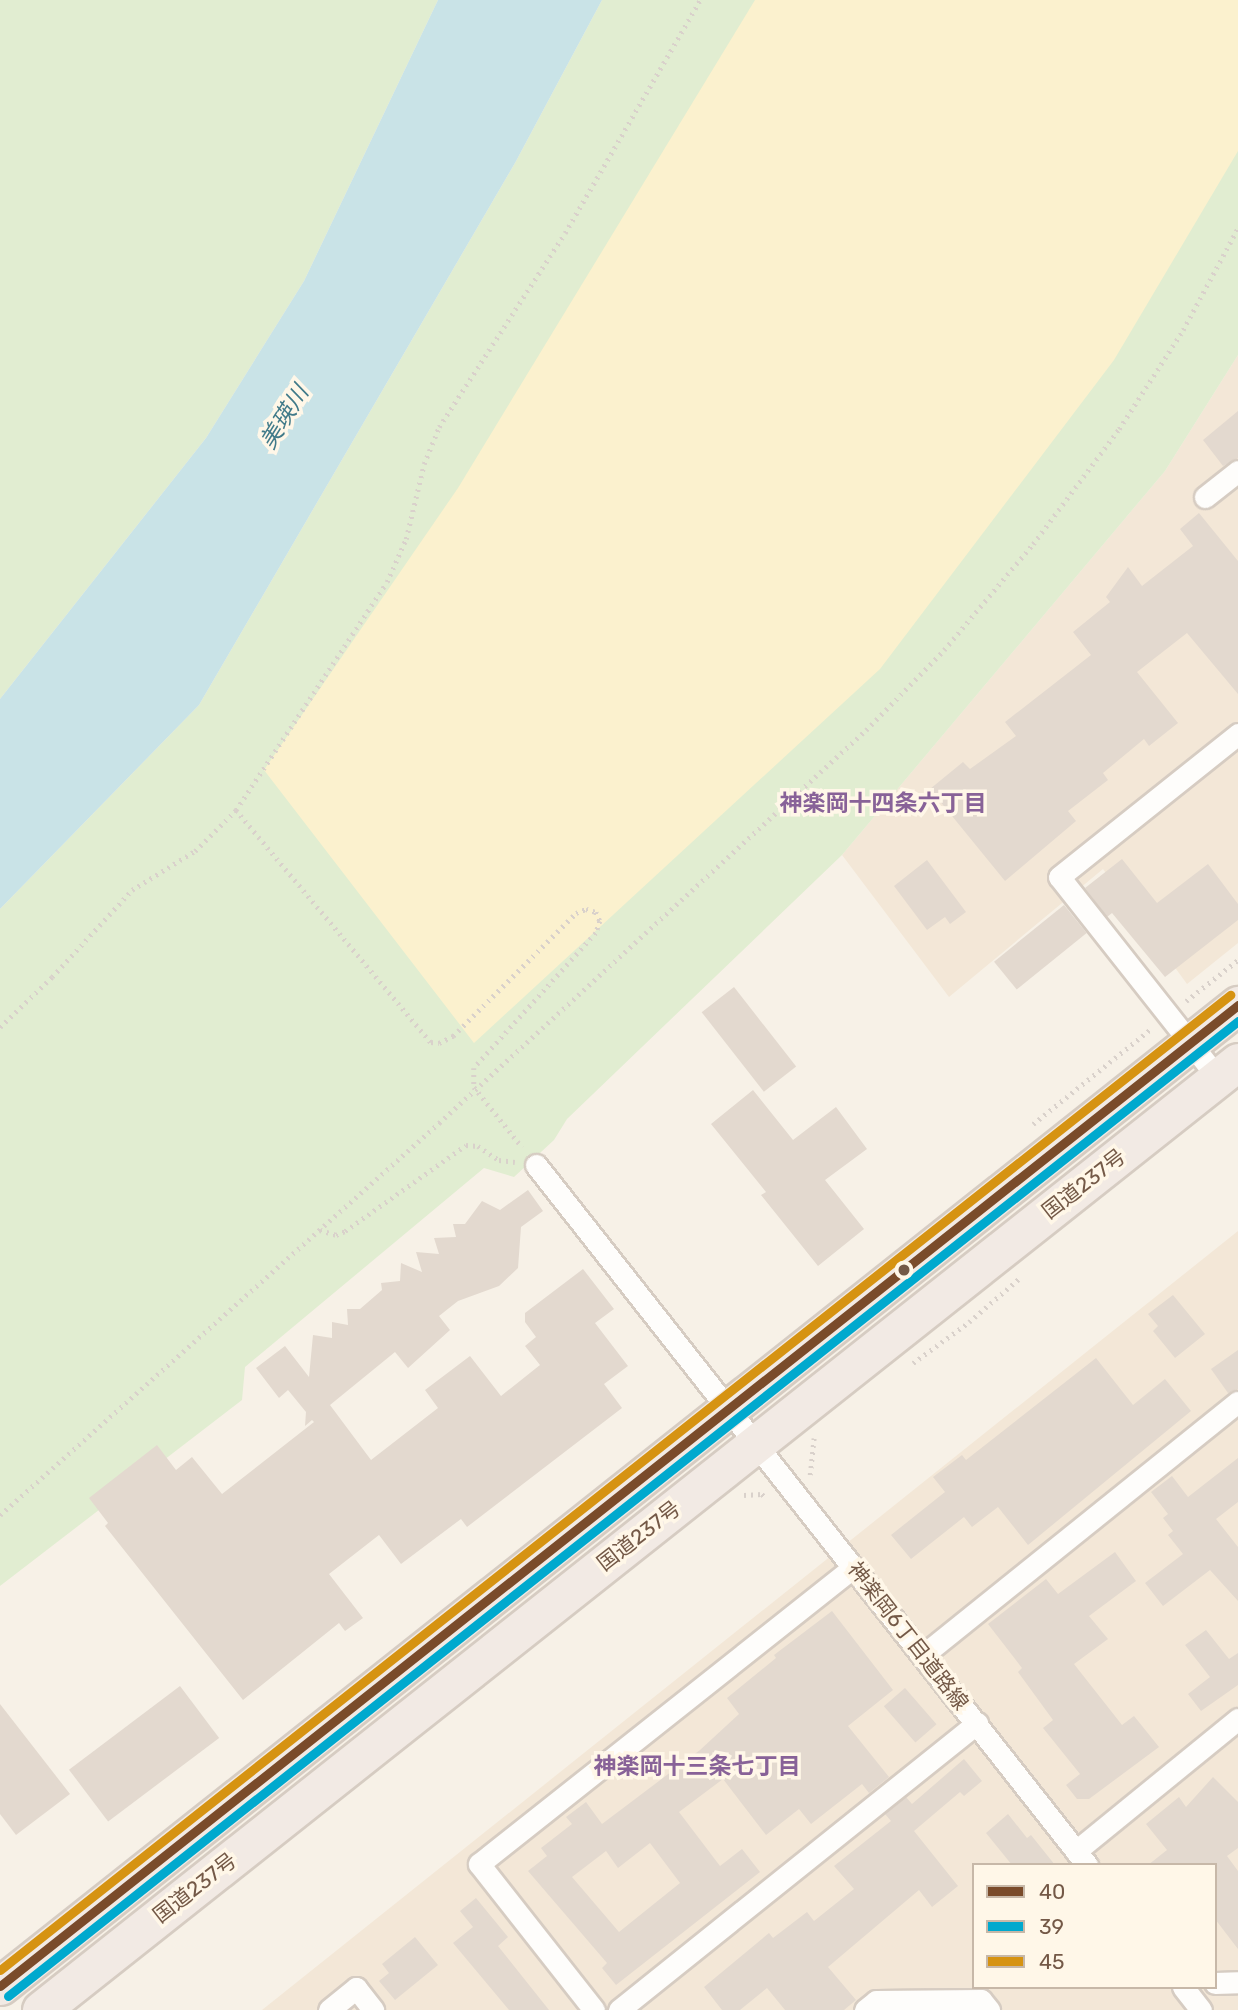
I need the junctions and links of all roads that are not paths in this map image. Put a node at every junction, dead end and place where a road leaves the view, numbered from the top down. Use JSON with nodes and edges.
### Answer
{"nodes":[{"id":1,"x":1238,"y":471,"type":"edge"},
{"id":2,"x":1205,"y":497,"type":"dead end"},
{"id":3,"x":1238,"y":734,"type":"edge"},
{"id":4,"x":1238,"y":1005,"type":"edge"},
{"id":5,"x":1190,"y":1043,"type":"junction"},
{"id":6,"x":1228,"y":1070,"type":"edge"},
{"id":7,"x":536,"y":1165,"type":"road end"},
{"id":8,"x":1238,"y":1402,"type":"edge"},
{"id":9,"x":730,"y":1408,"type":"junction"},
{"id":10,"x":757,"y":1443,"type":"junction"},
{"id":11,"x":854,"y":1567,"type":"junction"},
{"id":12,"x":498,"y":1592,"type":"junction"},
{"id":13,"x":525,"y":1626,"type":"junction"},
{"id":14,"x":923,"y":1654,"type":"junction"},
{"id":15,"x":1238,"y":1719,"type":"edge"},
{"id":16,"x":976,"y":1723,"type":"junction"},
{"id":17,"x":1082,"y":1858,"type":"edge"},
{"id":18,"x":1238,"y":1982,"type":"edge"},
{"id":19,"x":1217,"y":1983,"type":"edge"},
{"id":20,"x":0,"y":1986,"type":"edge"},
{"id":21,"x":1185,"y":1989,"type":"edge"},
{"id":22,"x":41,"y":2010,"type":"edge"},
{"id":23,"x":329,"y":2010,"type":"edge"},
{"id":24,"x":373,"y":2010,"type":"edge"},
{"id":25,"x":594,"y":2010,"type":"edge"},
{"id":26,"x":620,"y":2010,"type":"edge"},
{"id":27,"x":865,"y":2010,"type":"edge"},
{"id":28,"x":989,"y":2010,"type":"edge"},
{"id":29,"x":1201,"y":2010,"type":"edge"}],
"edges":[{"from":1,"to":2,"type":"street"},
{"from":3,"to":5,"type":"street"},
{"from":4,"to":5,"type":"highway","name":"国道237号"},
{"from":5,"to":6,"type":"street"},
{"from":5,"to":9,"type":"highway","name":"国道237号"},
{"from":6,"to":10,"type":"highway","name":"国道237号"},
{"from":7,"to":9,"type":"street","name":"神楽岡6丁目道路線"},
{"from":8,"to":14,"type":"street"},
{"from":9,"to":10,"type":"street","name":"神楽岡6丁目道路線"},
{"from":9,"to":12,"type":"highway","name":"国道237号"},
{"from":10,"to":11,"type":"street","name":"神楽岡6丁目道路線"},
{"from":10,"to":13,"type":"highway","name":"国道237号"},
{"from":11,"to":14,"type":"street","name":"神楽岡6丁目道路線"},
{"from":11,"to":25,"type":"street"},
{"from":12,"to":13,"type":"highway"},
{"from":12,"to":20,"type":"highway","name":"国道237号"},
{"from":13,"to":22,"type":"highway","name":"国道237号"},
{"from":14,"to":16,"type":"street","name":"神楽岡6丁目道路線"},
{"from":15,"to":17,"type":"street"},
{"from":16,"to":17,"type":"street","name":"神楽岡6丁目道路線"},
{"from":16,"to":26,"type":"street"},
{"from":18,"to":19,"type":"street"},
{"from":21,"to":29,"type":"street"},
{"from":23,"to":24,"type":"street"},
{"from":27,"to":28,"type":"street"}]}
